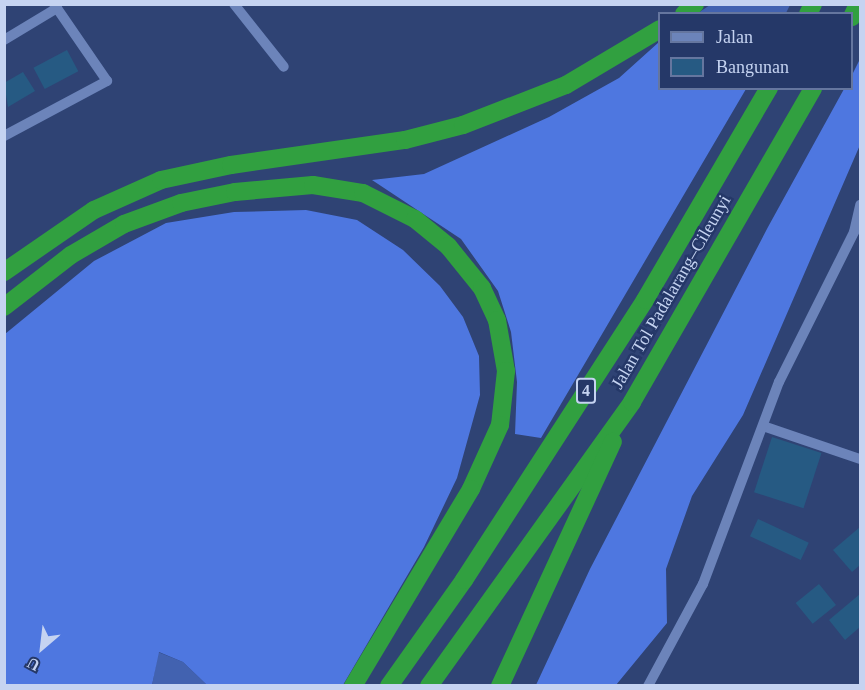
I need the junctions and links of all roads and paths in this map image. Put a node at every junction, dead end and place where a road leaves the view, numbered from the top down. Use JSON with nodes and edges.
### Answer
{"nodes":[{"id":1,"x":234,"y":4,"type":"edge"},
{"id":2,"x":56,"y":6,"type":"edge"},
{"id":3,"x":658,"y":30,"type":"edge"},
{"id":4,"x":4,"y":40,"type":"edge"},
{"id":5,"x":284,"y":67,"type":"dead end"},
{"id":6,"x":768,"y":90,"type":"edge"},
{"id":7,"x":812,"y":90,"type":"edge"},
{"id":8,"x":4,"y":136,"type":"edge"},
{"id":9,"x":861,"y":205,"type":"edge"},
{"id":10,"x":4,"y":272,"type":"edge"},
{"id":11,"x":4,"y":307,"type":"edge"},
{"id":12,"x":632,"y":402,"type":"junction"},
{"id":13,"x":763,"y":426,"type":"junction"},
{"id":14,"x":861,"y":459,"type":"edge"},
{"id":15,"x":353,"y":686,"type":"edge"},
{"id":16,"x":389,"y":686,"type":"edge"},
{"id":17,"x":429,"y":686,"type":"edge"},
{"id":18,"x":501,"y":686,"type":"edge"},
{"id":19,"x":648,"y":686,"type":"edge"}],
"edges":[{"from":1,"to":5,"type":"street"},
{"from":2,"to":4,"type":"street"},
{"from":2,"to":8,"type":"street"},
{"from":3,"to":10,"type":"highway"},
{"from":6,"to":16,"type":"highway","name":"Jalan Tol Padalarang–Cileunyi","number":"4"},
{"from":7,"to":12,"type":"highway","name":"Jalan Tol Padalarang–Cileunyi"},
{"from":9,"to":13,"type":"street"},
{"from":11,"to":15,"type":"highway"},
{"from":12,"to":17,"type":"highway","name":"Jalan Tol Padalarang–Cileunyi"},
{"from":12,"to":18,"type":"highway"},
{"from":13,"to":14,"type":"street"},
{"from":13,"to":19,"type":"street"}]}
